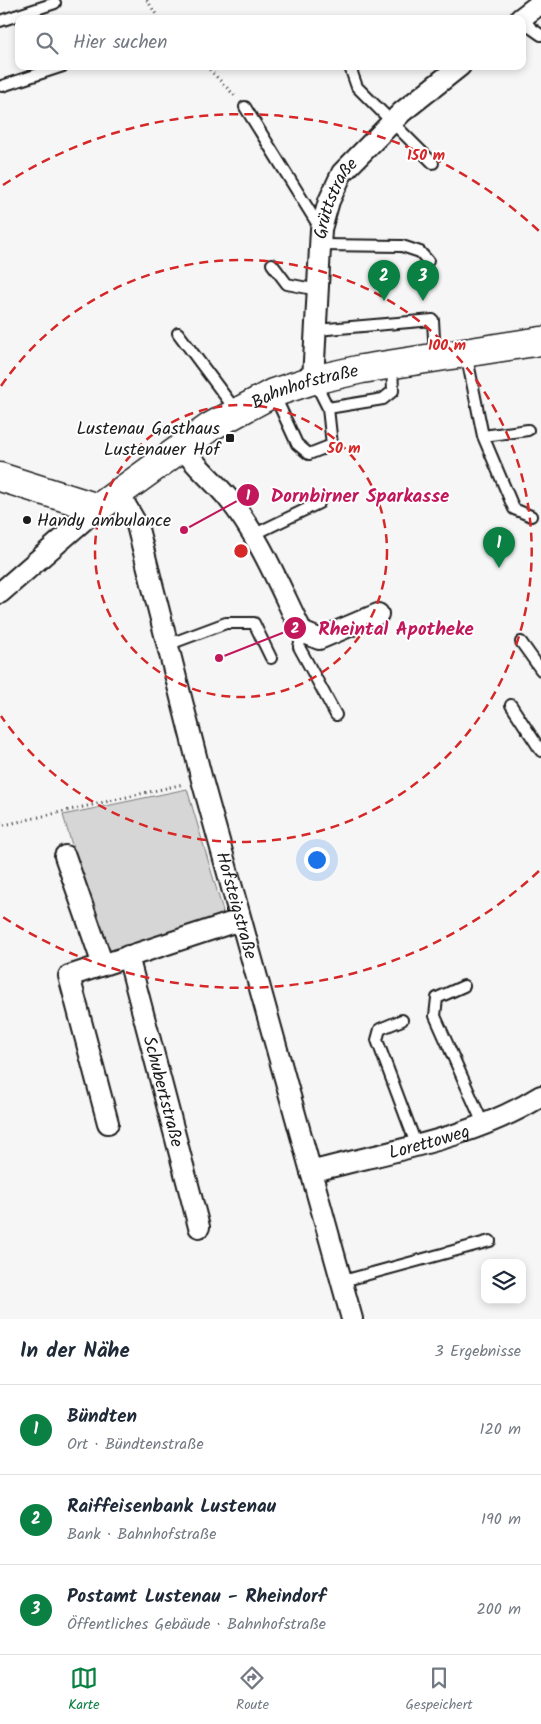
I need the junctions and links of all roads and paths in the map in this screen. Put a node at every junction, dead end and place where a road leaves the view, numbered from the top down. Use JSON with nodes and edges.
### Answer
{"nodes":[{"id":1,"x":147,"y":0,"type":"edge"},
{"id":2,"x":55,"y":3,"type":"dead end"},
{"id":3,"x":541,"y":3,"type":"edge"},
{"id":4,"x":18,"y":15,"type":"edge"},
{"id":5,"x":156,"y":15,"type":"edge"},
{"id":6,"x":525,"y":15,"type":"edge"},
{"id":7,"x":15,"y":16,"type":"edge"},
{"id":8,"x":0,"y":21,"type":"edge"},
{"id":9,"x":526,"y":23,"type":"edge"},
{"id":10,"x":541,"y":35,"type":"edge"},
{"id":11,"x":51,"y":70,"type":"edge"},
{"id":12,"x":210,"y":70,"type":"edge"},
{"id":13,"x":351,"y":70,"type":"dead end"},
{"id":14,"x":455,"y":70,"type":"edge"},
{"id":15,"x":2,"y":86,"type":"dead end"},
{"id":16,"x":245,"y":107,"type":"joint"},
{"id":17,"x":392,"y":122,"type":"junction"},
{"id":18,"x":433,"y":163,"type":"dead end"},
{"id":19,"x":321,"y":237,"type":"junction"},
{"id":20,"x":428,"y":261,"type":"dead end"},
{"id":21,"x":272,"y":264,"type":"dead end"},
{"id":22,"x":318,"y":290,"type":"junction"},
{"id":23,"x":316,"y":330,"type":"junction"},
{"id":24,"x":177,"y":333,"type":"dead end"},
{"id":25,"x":541,"y":341,"type":"edge"},
{"id":26,"x":466,"y":353,"type":"junction"},
{"id":27,"x":436,"y":358,"type":"junction"},
{"id":28,"x":392,"y":364,"type":"junction"},
{"id":29,"x":313,"y":380,"type":"junction"},
{"id":30,"x":273,"y":393,"type":"junction"},
{"id":31,"x":328,"y":408,"type":"junction"},
{"id":32,"x":237,"y":412,"type":"junction"},
{"id":33,"x":528,"y":430,"type":"dead end"},
{"id":34,"x":483,"y":436,"type":"junction"},
{"id":35,"x":182,"y":447,"type":"junction"},
{"id":36,"x":0,"y":477,"type":"edge"},
{"id":37,"x":109,"y":501,"type":"junction"},
{"id":38,"x":319,"y":503,"type":"dead end"},
{"id":39,"x":531,"y":516,"type":"dead end"},
{"id":40,"x":253,"y":535,"type":"junction"},
{"id":41,"x":0,"y":593,"type":"edge"},
{"id":42,"x":378,"y":614,"type":"dead end"},
{"id":43,"x":302,"y":632,"type":"junction"},
{"id":44,"x":521,"y":642,"type":"dead end"},
{"id":45,"x":167,"y":645,"type":"junction"},
{"id":46,"x":271,"y":658,"type":"dead end"},
{"id":47,"x":541,"y":670,"type":"edge"},
{"id":48,"x":511,"y":705,"type":"dead end"},
{"id":49,"x":336,"y":715,"type":"dead end"},
{"id":50,"x":541,"y":751,"type":"edge"},
{"id":51,"x":191,"y":782,"type":"dead end"},
{"id":52,"x":0,"y":822,"type":"edge"},
{"id":53,"x":65,"y":856,"type":"dead end"},
{"id":54,"x":240,"y":920,"type":"junction"},
{"id":55,"x":128,"y":956,"type":"junction"},
{"id":56,"x":102,"y":965,"type":"junction"},
{"id":57,"x":464,"y":986,"type":"dead end"},
{"id":58,"x":402,"y":1020,"type":"dead end"},
{"id":59,"x":541,"y":1096,"type":"edge"},
{"id":60,"x":108,"y":1123,"type":"dead end"},
{"id":61,"x":484,"y":1126,"type":"junction"},
{"id":62,"x":416,"y":1144,"type":"junction"},
{"id":63,"x":311,"y":1172,"type":"junction"},
{"id":64,"x":199,"y":1227,"type":"dead end"},
{"id":65,"x":490,"y":1241,"type":"dead end"},
{"id":66,"x":343,"y":1281,"type":"junction"},
{"id":67,"x":352,"y":1319,"type":"edge"}],
"edges":[{"from":1,"to":5,"type":"path"},
{"from":2,"to":4,"type":"lane"},
{"from":3,"to":6,"type":"street"},
{"from":7,"to":8,"type":"lane"},
{"from":9,"to":10,"type":"lane"},
{"from":11,"to":15,"type":"lane"},
{"from":12,"to":16,"type":"path"},
{"from":13,"to":17,"type":"lane"},
{"from":14,"to":17,"type":"street","name":"Grüttstraße"},
{"from":16,"to":19,"type":"lane"},
{"from":17,"to":18,"type":"lane"},
{"from":17,"to":19,"type":"street","name":"Grüttstraße"},
{"from":19,"to":20,"type":"lane"},
{"from":19,"to":22,"type":"street","name":"Grüttstraße"},
{"from":21,"to":22,"type":"lane"},
{"from":22,"to":23,"type":"street","name":"Grüttstraße"},
{"from":23,"to":27,"type":"lane"},
{"from":23,"to":29,"type":"street","name":"Grüttstraße"},
{"from":24,"to":32,"type":"lane"},
{"from":25,"to":26,"type":"main road","name":"Bahnhofstraße"},
{"from":26,"to":27,"type":"main road","name":"Bahnhofstraße"},
{"from":26,"to":34,"type":"lane"},
{"from":27,"to":28,"type":"main road","name":"Bahnhofstraße"},
{"from":28,"to":29,"type":"main road","name":"Bahnhofstraße"},
{"from":28,"to":31,"type":"lane"},
{"from":29,"to":30,"type":"main road","name":"Bahnhofstraße"},
{"from":29,"to":31,"type":"lane"},
{"from":30,"to":31,"type":"lane"},
{"from":30,"to":32,"type":"main road","name":"Bahnhofstraße"},
{"from":32,"to":35,"type":"main road","name":"Bahnhofstraße"},
{"from":33,"to":34,"type":"lane"},
{"from":34,"to":39,"type":"lane"},
{"from":35,"to":37,"type":"main road","name":"Bahnhofstraße"},
{"from":35,"to":40,"type":"street"},
{"from":36,"to":37,"type":"main road"},
{"from":37,"to":41,"type":"street"},
{"from":37,"to":45,"type":"street","name":"Hofsteigstraße"},
{"from":38,"to":40,"type":"lane"},
{"from":40,"to":43,"type":"street"},
{"from":42,"to":43,"type":"street"},
{"from":43,"to":49,"type":"lane"},
{"from":44,"to":47,"type":"lane"},
{"from":45,"to":46,"type":"lane"},
{"from":45,"to":54,"type":"street","name":"Hofsteigstraße"},
{"from":48,"to":50,"type":"lane"},
{"from":51,"to":52,"type":"path"},
{"from":53,"to":56,"type":"street"},
{"from":54,"to":55,"type":"street"},
{"from":54,"to":63,"type":"street","name":"Hofsteigstraße"},
{"from":55,"to":56,"type":"street"},
{"from":55,"to":64,"type":"street","name":"Schubertstraße"},
{"from":56,"to":60,"type":"street"},
{"from":57,"to":61,"type":"lane"},
{"from":58,"to":62,"type":"lane"},
{"from":59,"to":61,"type":"street","name":"Lorettoweg"},
{"from":61,"to":62,"type":"street","name":"Lorettoweg"},
{"from":62,"to":63,"type":"street","name":"Lorettoweg"},
{"from":63,"to":66,"type":"street","name":"Hofsteigstraße"},
{"from":65,"to":66,"type":"lane"},
{"from":66,"to":67,"type":"street","name":"Hofsteigstraße"}]}
